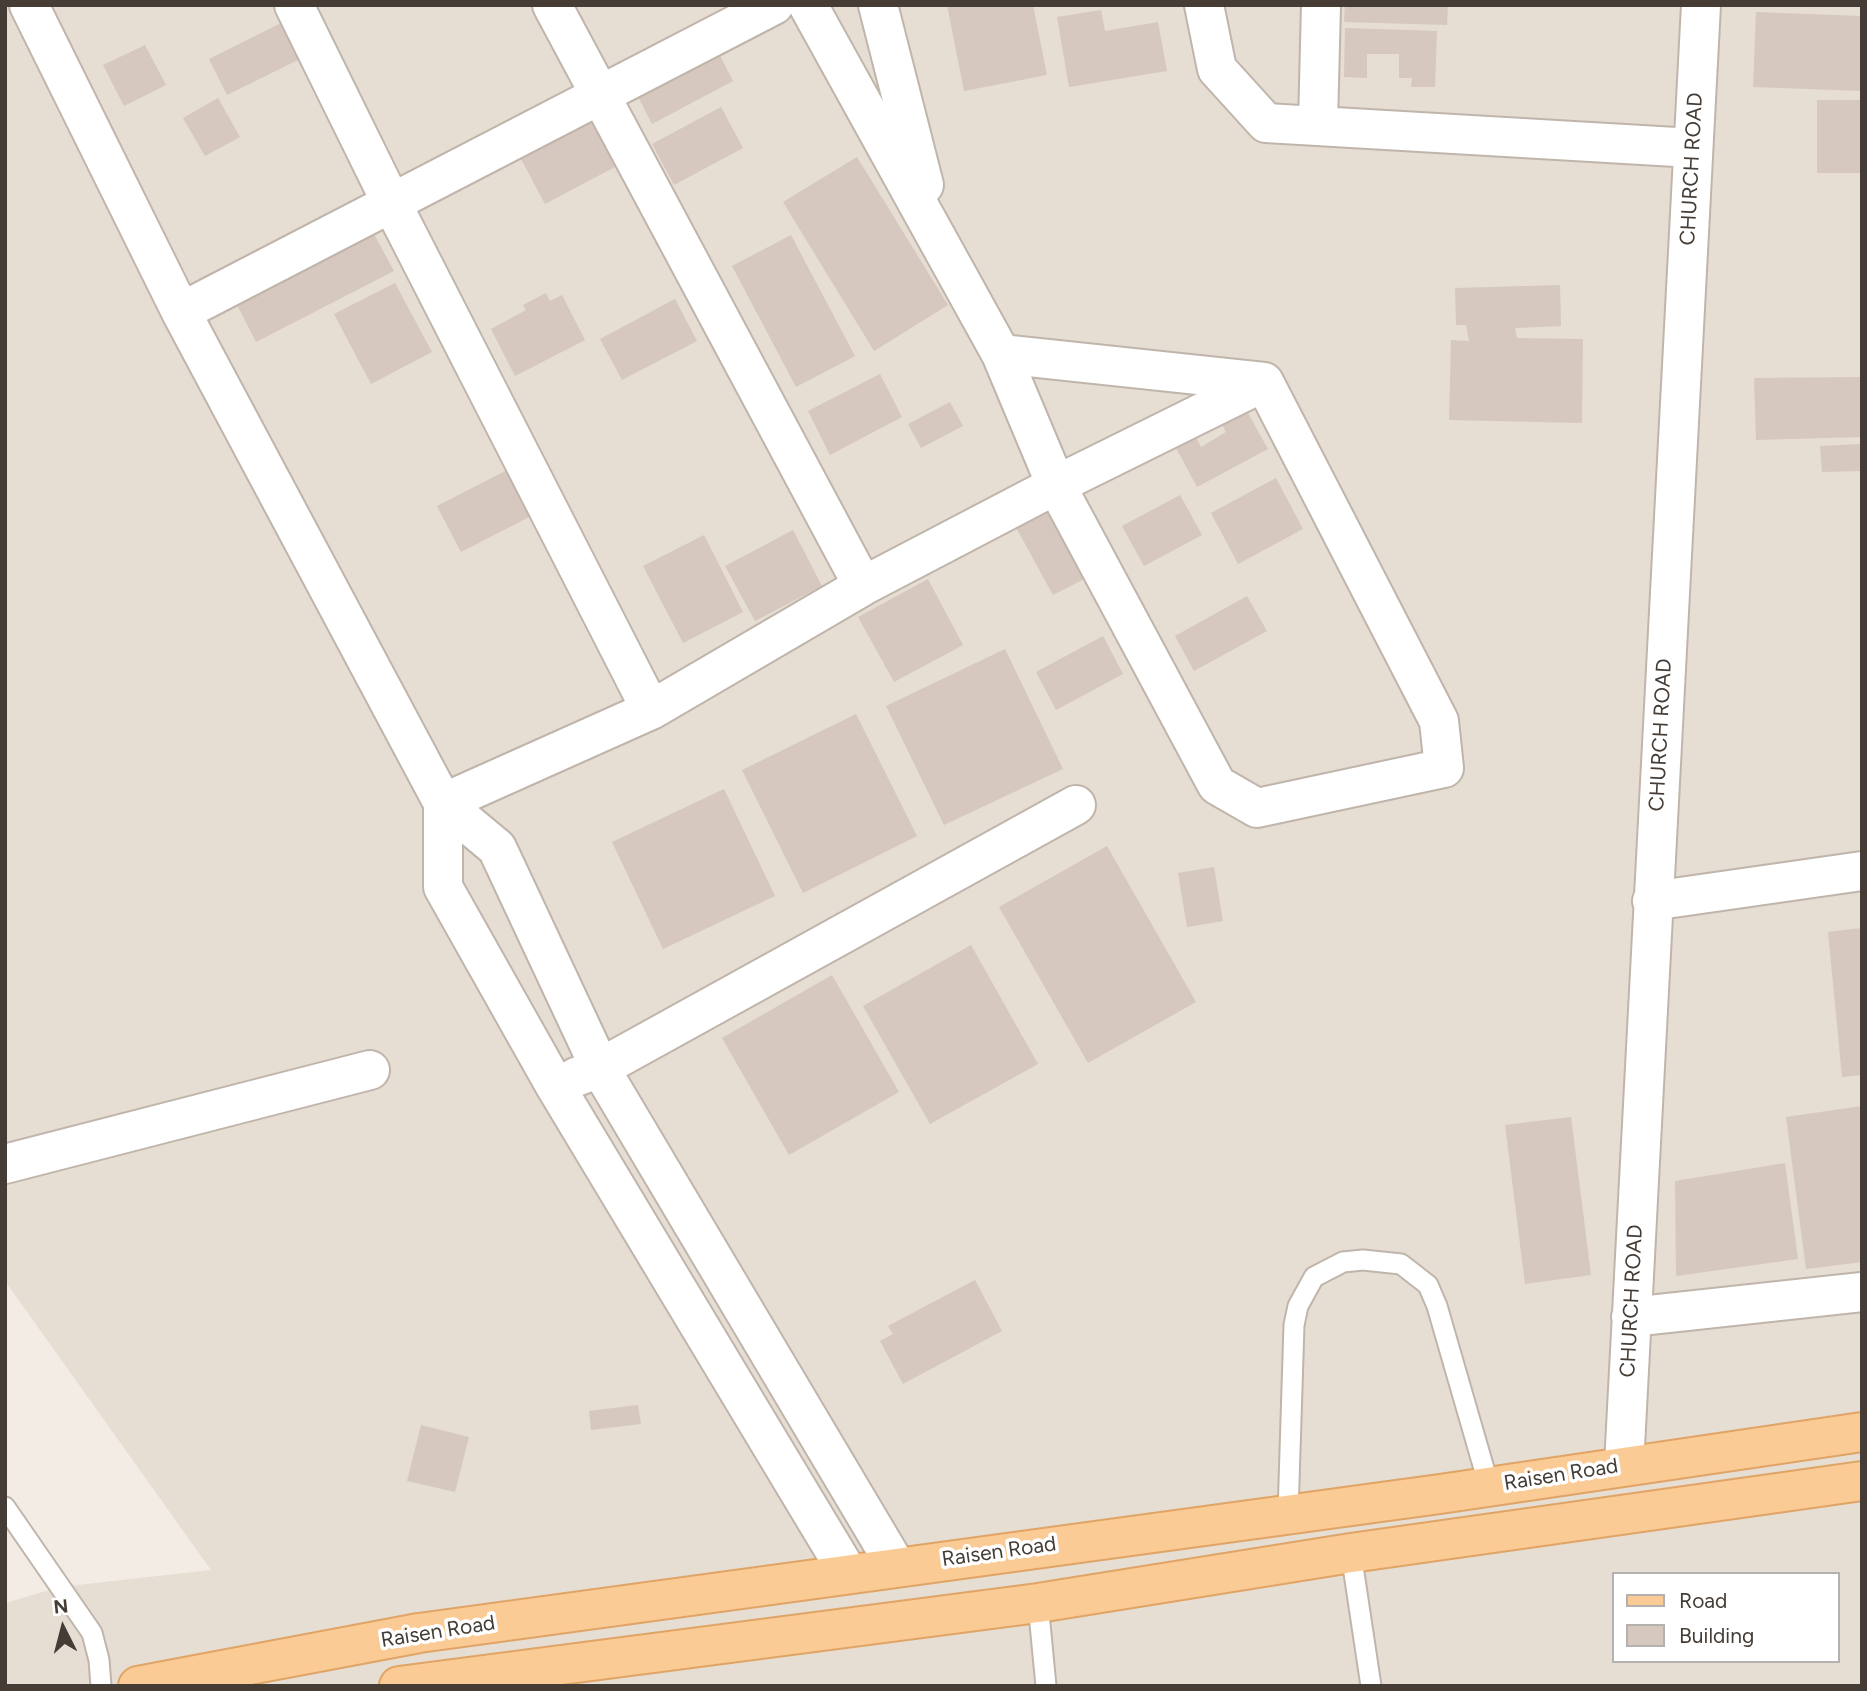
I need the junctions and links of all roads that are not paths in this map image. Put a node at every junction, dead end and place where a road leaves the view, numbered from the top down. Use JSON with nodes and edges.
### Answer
{"nodes":[{"id":1,"x":29,"y":5,"type":"edge"},
{"id":2,"x":294,"y":5,"type":"edge"},
{"id":3,"x":552,"y":5,"type":"edge"},
{"id":4,"x":774,"y":5,"type":"edge"},
{"id":5,"x":808,"y":5,"type":"edge"},
{"id":6,"x":878,"y":5,"type":"edge"},
{"id":7,"x":1204,"y":5,"type":"edge"},
{"id":8,"x":1321,"y":5,"type":"edge"},
{"id":9,"x":1701,"y":5,"type":"edge"},
{"id":10,"x":599,"y":96,"type":"junction"},
{"id":11,"x":1318,"y":124,"type":"junction"},
{"id":12,"x":1693,"y":148,"type":"junction"},
{"id":13,"x":391,"y":202,"type":"junction"},
{"id":14,"x":937,"y":234,"type":"junction"},
{"id":15,"x":181,"y":312,"type":"junction"},
{"id":16,"x":1000,"y":354,"type":"junction"},
{"id":17,"x":1264,"y":382,"type":"junction"},
{"id":18,"x":1056,"y":485,"type":"junction"},
{"id":19,"x":863,"y":586,"type":"junction"},
{"id":20,"x":651,"y":710,"type":"junction"},
{"id":21,"x":443,"y":803,"type":"junction"},
{"id":22,"x":1076,"y":805,"type":"dead end"},
{"id":23,"x":1862,"y":872,"type":"edge"},
{"id":24,"x":1652,"y":901,"type":"junction"},
{"id":25,"x":600,"y":1068,"type":"junction"},
{"id":26,"x":370,"y":1070,"type":"dead end"},
{"id":27,"x":554,"y":1084,"type":"junction"},
{"id":28,"x":5,"y":1164,"type":"edge"},
{"id":29,"x":1862,"y":1292,"type":"edge"},
{"id":30,"x":1631,"y":1317,"type":"junction"},
{"id":31,"x":1862,"y":1432,"type":"edge"},
{"id":32,"x":1624,"y":1465,"type":"junction"},
{"id":33,"x":1552,"y":1476,"type":"junction"},
{"id":34,"x":1862,"y":1481,"type":"edge"},
{"id":35,"x":1489,"y":1486,"type":"junction"},
{"id":36,"x":5,"y":1507,"type":"edge"},
{"id":37,"x":1271,"y":1516,"type":"junction"},
{"id":38,"x":1559,"y":1524,"type":"junction"},
{"id":39,"x":1351,"y":1553,"type":"junction"},
{"id":40,"x":896,"y":1566,"type":"junction"},
{"id":41,"x":1260,"y":1567,"type":"junction"},
{"id":42,"x":848,"y":1573,"type":"junction"},
{"id":43,"x":1038,"y":1603,"type":"junction"},
{"id":44,"x":101,"y":1686,"type":"edge"},
{"id":45,"x":138,"y":1686,"type":"edge"},
{"id":46,"x":399,"y":1686,"type":"edge"},
{"id":47,"x":1046,"y":1686,"type":"edge"},
{"id":48,"x":1371,"y":1686,"type":"edge"}],
"edges":[{"from":1,"to":15,"type":"street"},
{"from":2,"to":13,"type":"street"},
{"from":3,"to":10,"type":"street"},
{"from":4,"to":10,"type":"street"},
{"from":5,"to":14,"type":"street"},
{"from":6,"to":14,"type":"street"},
{"from":7,"to":11,"type":"street"},
{"from":8,"to":11,"type":"street"},
{"from":9,"to":12,"type":"street","name":"CHURCH ROAD"},
{"from":10,"to":13,"type":"street"},
{"from":10,"to":19,"type":"street"},
{"from":11,"to":12,"type":"street"},
{"from":12,"to":24,"type":"street","name":"CHURCH ROAD"},
{"from":13,"to":15,"type":"street"},
{"from":13,"to":20,"type":"street"},
{"from":14,"to":16,"type":"street"},
{"from":15,"to":21,"type":"street"},
{"from":16,"to":17,"type":"street"},
{"from":16,"to":18,"type":"street"},
{"from":17,"to":18,"type":"street"},
{"from":17,"to":18,"type":"street"},
{"from":18,"to":19,"type":"street"},
{"from":19,"to":20,"type":"street"},
{"from":20,"to":21,"type":"street"},
{"from":21,"to":25,"type":"street"},
{"from":21,"to":27,"type":"street"},
{"from":22,"to":25,"type":"street"},
{"from":23,"to":24,"type":"street"},
{"from":24,"to":30,"type":"street","name":"CHURCH ROAD"},
{"from":25,"to":27,"type":"street"},
{"from":25,"to":40,"type":"street"},
{"from":26,"to":28,"type":"street"},
{"from":27,"to":42,"type":"street"},
{"from":29,"to":30,"type":"street"},
{"from":30,"to":32,"type":"street","name":"CHURCH ROAD"},
{"from":31,"to":32,"type":"main road","name":"Raisen Road"},
{"from":32,"to":33,"type":"main road","name":"Raisen Road"},
{"from":33,"to":35,"type":"main road","name":"Raisen Road"},
{"from":33,"to":38,"type":"main road"},
{"from":34,"to":38,"type":"main road"},
{"from":35,"to":37,"type":"main road","name":"Raisen Road"},
{"from":35,"to":37,"type":"lane"},
{"from":36,"to":44,"type":"lane"},
{"from":37,"to":40,"type":"main road","name":"Raisen Road"},
{"from":37,"to":41,"type":"main road"},
{"from":38,"to":39,"type":"main road"},
{"from":39,"to":41,"type":"main road"},
{"from":39,"to":48,"type":"lane"},
{"from":40,"to":42,"type":"main road","name":"Raisen Road"},
{"from":41,"to":43,"type":"main road"},
{"from":42,"to":45,"type":"main road","name":"Raisen Road"},
{"from":43,"to":46,"type":"main road"},
{"from":43,"to":47,"type":"lane"}]}
